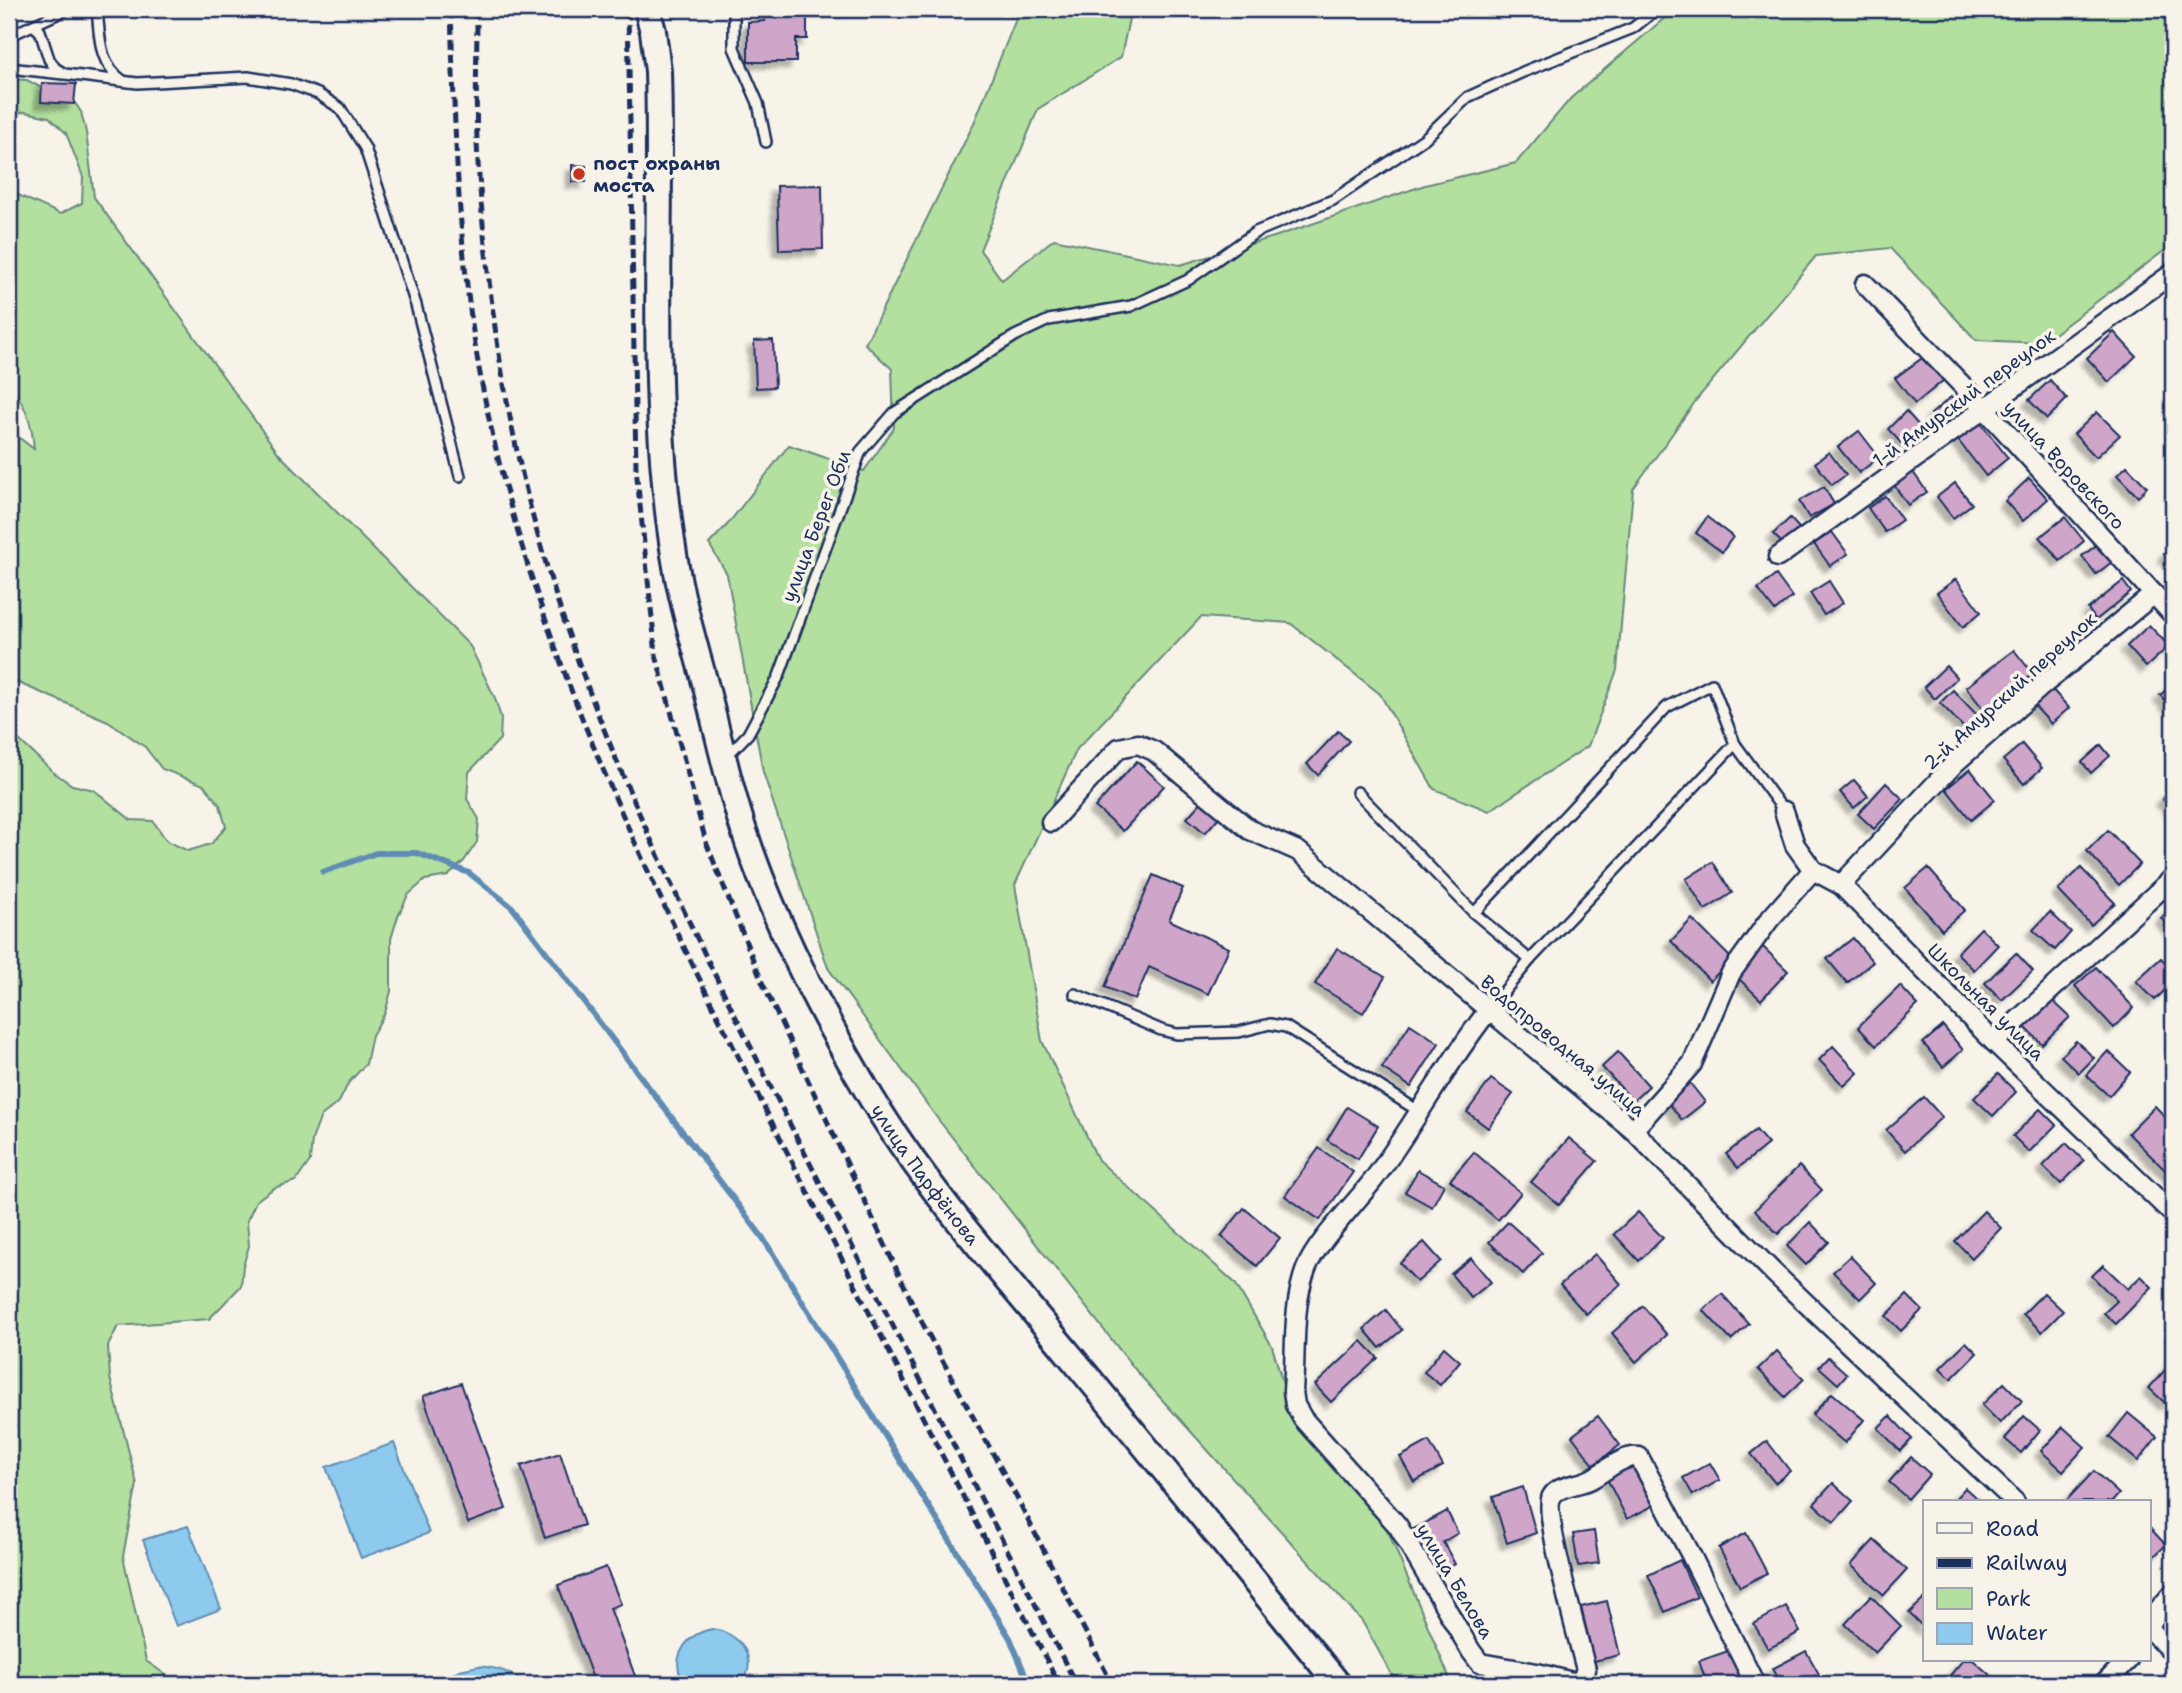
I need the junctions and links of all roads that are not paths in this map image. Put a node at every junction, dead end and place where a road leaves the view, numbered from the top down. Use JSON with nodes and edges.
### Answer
{"nodes":[{"id":1,"x":68,"y":9,"type":"edge"},
{"id":2,"x":97,"y":9,"type":"edge"},
{"id":3,"x":647,"y":9,"type":"edge"},
{"id":4,"x":734,"y":9,"type":"edge"},
{"id":5,"x":1657,"y":9,"type":"edge"},
{"id":6,"x":34,"y":26,"type":"junction"},
{"id":7,"x":9,"y":36,"type":"edge"},
{"id":8,"x":9,"y":68,"type":"edge"},
{"id":9,"x":65,"y":74,"type":"junction"},
{"id":10,"x":124,"y":82,"type":"junction"},
{"id":11,"x":766,"y":142,"type":"dead end"},
{"id":12,"x":2173,"y":273,"type":"edge"},
{"id":13,"x":1865,"y":284,"type":"dead end"},
{"id":14,"x":1985,"y":410,"type":"junction"},
{"id":15,"x":460,"y":476,"type":"dead end"},
{"id":16,"x":1778,"y":557,"type":"dead end"},
{"id":17,"x":2154,"y":594,"type":"junction"},
{"id":18,"x":2173,"y":615,"type":"edge"},
{"id":19,"x":1735,"y":744,"type":"junction"},
{"id":20,"x":724,"y":759,"type":"junction"},
{"id":21,"x":1357,"y":792,"type":"dead end"},
{"id":22,"x":1784,"y":811,"type":"joint"},
{"id":23,"x":1051,"y":822,"type":"dead end"},
{"id":24,"x":1813,"y":870,"type":"junction"},
{"id":25,"x":2173,"y":878,"type":"edge"},
{"id":26,"x":1841,"y":885,"type":"junction"},
{"id":27,"x":1474,"y":913,"type":"junction"},
{"id":28,"x":1530,"y":960,"type":"junction"},
{"id":29,"x":1075,"y":994,"type":"dead end"},
{"id":30,"x":1488,"y":1012,"type":"junction"},
{"id":31,"x":1994,"y":1042,"type":"junction"},
{"id":32,"x":1420,"y":1112,"type":"junction"},
{"id":33,"x":1633,"y":1130,"type":"junction"},
{"id":34,"x":2173,"y":1214,"type":"edge"},
{"id":35,"x":2013,"y":1500,"type":"edge"},
{"id":36,"x":2173,"y":1593,"type":"edge"},
{"id":37,"x":2150,"y":1626,"type":"edge"},
{"id":38,"x":2150,"y":1629,"type":"edge"},
{"id":39,"x":2173,"y":1652,"type":"edge"},
{"id":40,"x":2126,"y":1662,"type":"edge"},
{"id":41,"x":1582,"y":1683,"type":"edge"},
{"id":42,"x":1338,"y":1684,"type":"edge"},
{"id":43,"x":1755,"y":1684,"type":"edge"},
{"id":44,"x":2104,"y":1684,"type":"edge"}],
"edges":[{"from":1,"to":6,"type":"lane"},
{"from":2,"to":10,"type":"lane"},
{"from":3,"to":20,"type":"main road","name":"улица Парфёнова"},
{"from":4,"to":11,"type":"lane"},
{"from":5,"to":20,"type":"lane","name":"улица Берег Оби"},
{"from":6,"to":7,"type":"lane"},
{"from":6,"to":9,"type":"lane"},
{"from":8,"to":9,"type":"lane"},
{"from":9,"to":10,"type":"lane"},
{"from":10,"to":15,"type":"lane"},
{"from":12,"to":14,"type":"street","name":"1-й Амурский переулок"},
{"from":13,"to":14,"type":"street","name":"улица Воровского"},
{"from":14,"to":16,"type":"street","name":"1-й Амурский переулок"},
{"from":14,"to":17,"type":"street","name":"улица Воровского"},
{"from":17,"to":18,"type":"street","name":"улица Воровского"},
{"from":17,"to":26,"type":"street","name":"2-й Амурский переулок"},
{"from":19,"to":22,"type":"lane"},
{"from":19,"to":27,"type":"lane"},
{"from":19,"to":28,"type":"lane"},
{"from":20,"to":42,"type":"main road","name":"улица Парфёнова"},
{"from":21,"to":27,"type":"lane"},
{"from":22,"to":24,"type":"street","name":"Школьная улица"},
{"from":23,"to":30,"type":"street","name":"Водопроводная улица"},
{"from":24,"to":26,"type":"street","name":"Школьная улица"},
{"from":24,"to":33,"type":"street"},
{"from":25,"to":31,"type":"street"},
{"from":26,"to":31,"type":"street","name":"Школьная улица"},
{"from":27,"to":28,"type":"lane"},
{"from":28,"to":30,"type":"lane"},
{"from":29,"to":32,"type":"lane"},
{"from":30,"to":32,"type":"street","name":"улица Белова"},
{"from":30,"to":33,"type":"street","name":"Водопроводная улица"},
{"from":31,"to":34,"type":"street","name":"Школьная улица"},
{"from":32,"to":41,"type":"street","name":"улица Белова"},
{"from":33,"to":35,"type":"street","name":"Водопроводная улица"},
{"from":36,"to":37,"type":"street"},
{"from":38,"to":39,"type":"street"},
{"from":40,"to":44,"type":"street"},
{"from":41,"to":43,"type":"street","name":"улица Белова"}]}
